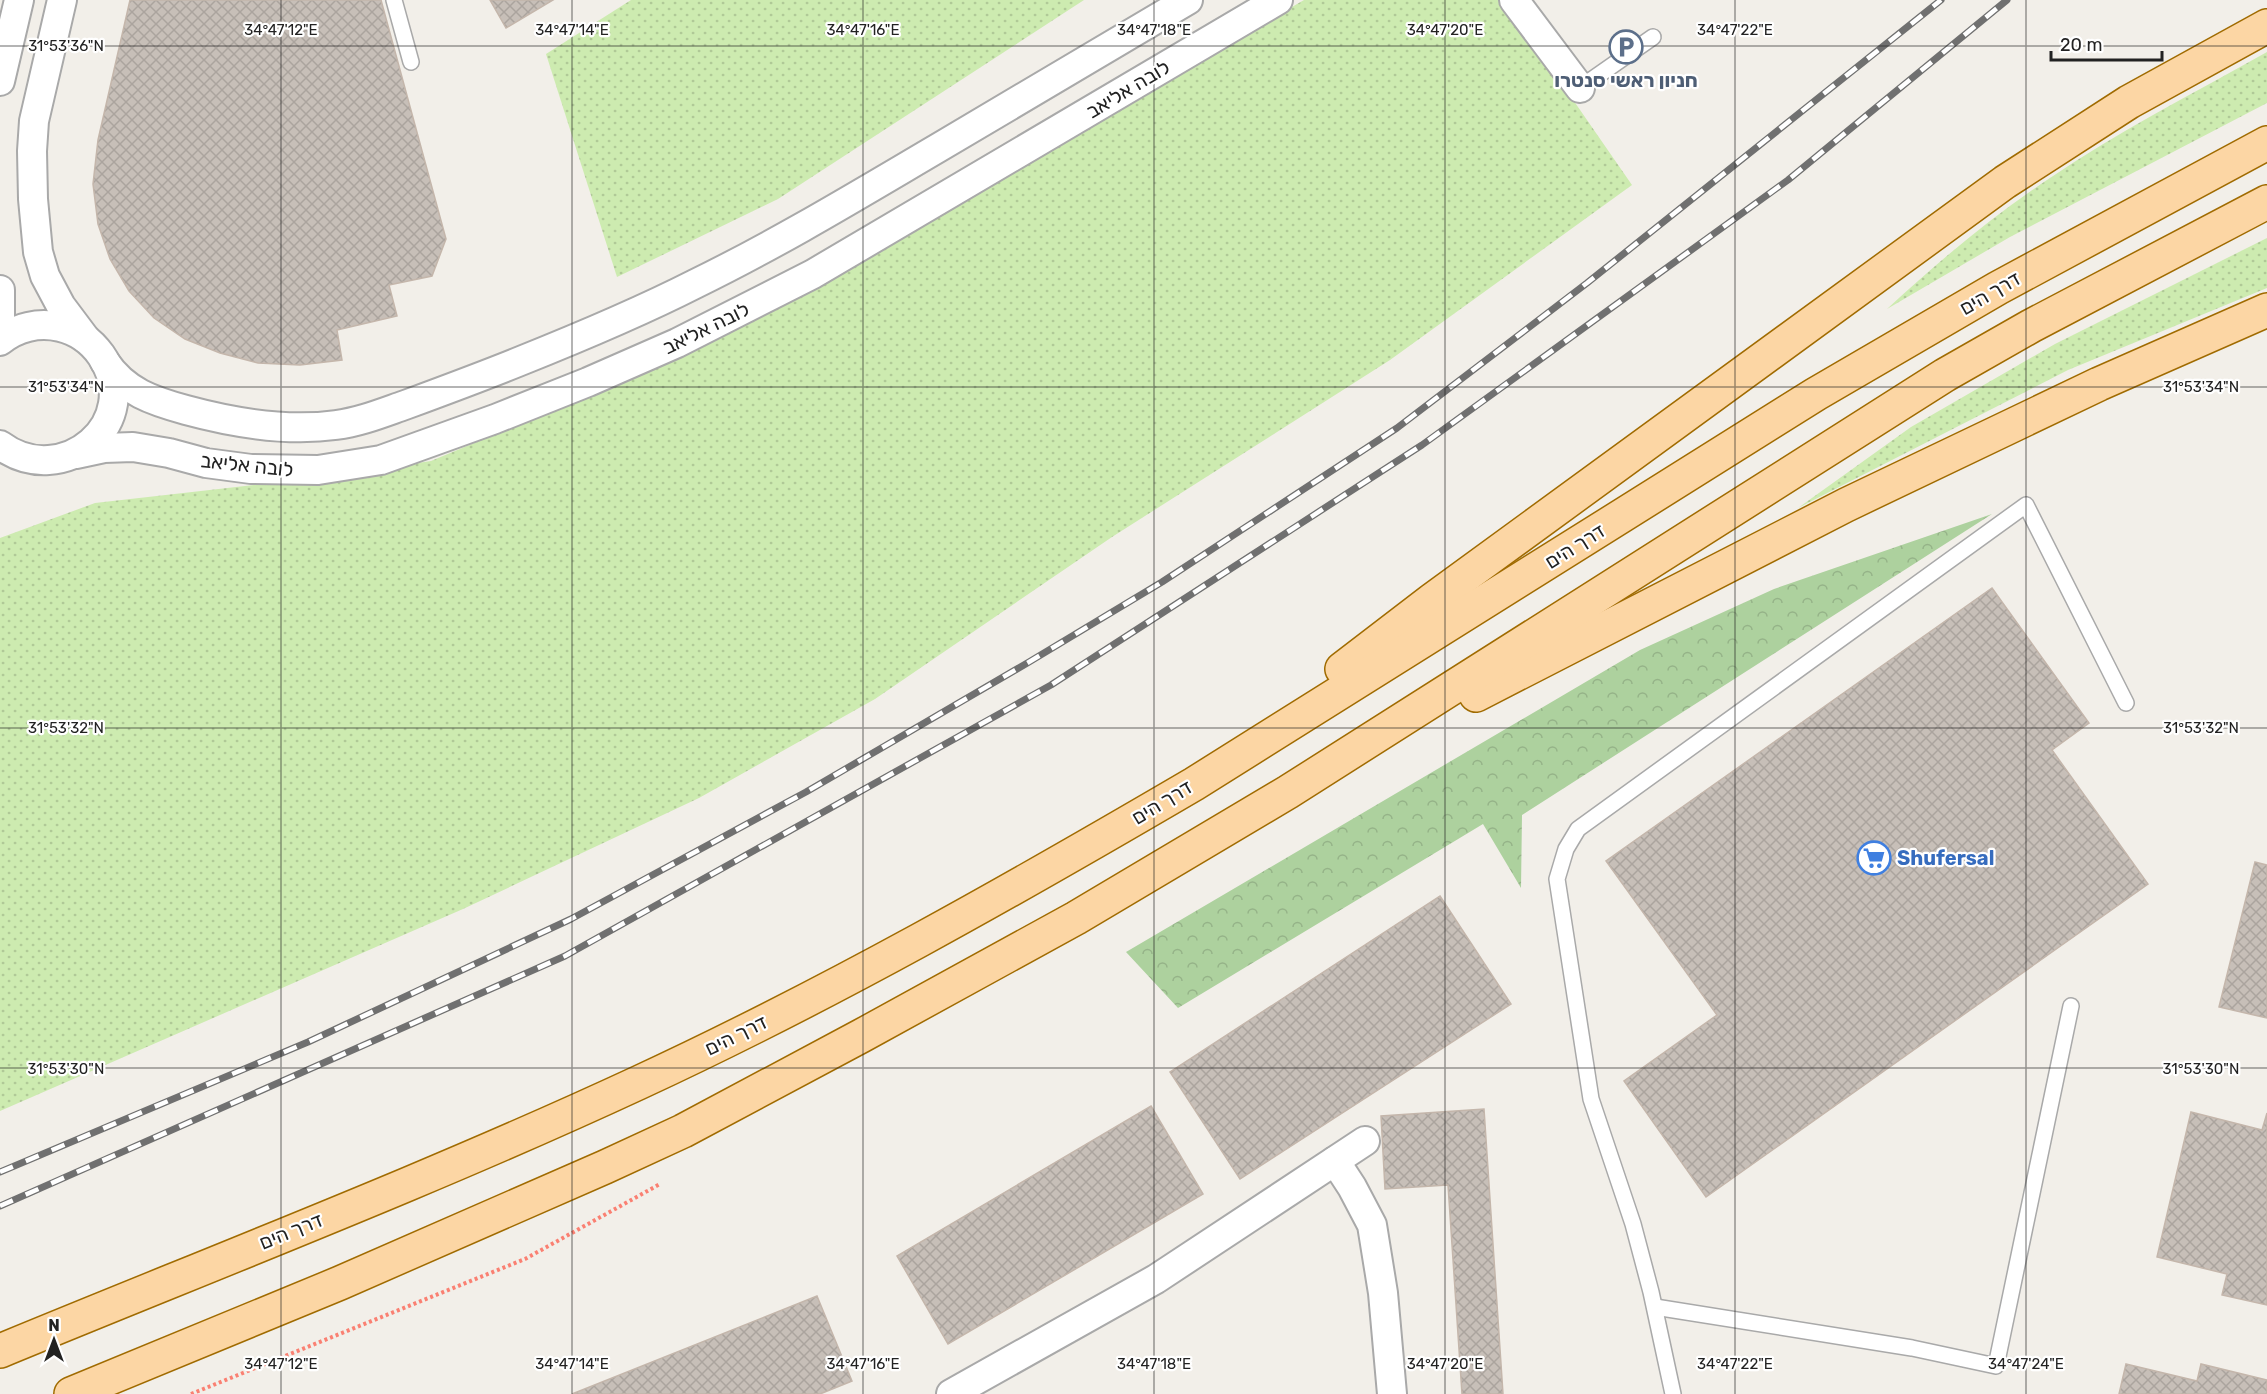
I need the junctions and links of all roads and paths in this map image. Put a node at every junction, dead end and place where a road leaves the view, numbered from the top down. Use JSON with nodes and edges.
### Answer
{"nodes":[{"id":1,"x":19,"y":0,"type":"edge"},
{"id":2,"x":62,"y":0,"type":"edge"},
{"id":3,"x":394,"y":0,"type":"edge"},
{"id":4,"x":1188,"y":0,"type":"edge"},
{"id":5,"x":1278,"y":0,"type":"edge"},
{"id":6,"x":1514,"y":0,"type":"edge"},
{"id":7,"x":2267,"y":26,"type":"edge"},
{"id":8,"x":1653,"y":37,"type":"dead end"},
{"id":9,"x":411,"y":62,"type":"dead end"},
{"id":10,"x":0,"y":81,"type":"edge"},
{"id":11,"x":1580,"y":88,"type":"joint"},
{"id":12,"x":2267,"y":143,"type":"edge"},
{"id":13,"x":2267,"y":202,"type":"edge"},
{"id":14,"x":0,"y":290,"type":"edge"},
{"id":15,"x":2267,"y":310,"type":"edge"},
{"id":16,"x":0,"y":319,"type":"edge"},
{"id":17,"x":85,"y":338,"type":"junction"},
{"id":18,"x":0,"y":341,"type":"edge"},
{"id":19,"x":105,"y":362,"type":"junction"},
{"id":20,"x":0,"y":445,"type":"edge"},
{"id":21,"x":76,"y":454,"type":"junction"},
{"id":22,"x":44,"y":461,"type":"junction"},
{"id":23,"x":0,"y":466,"type":"edge"},
{"id":24,"x":2126,"y":703,"type":"dead end"},
{"id":25,"x":1194,"y":784,"type":"junction"},
{"id":26,"x":1288,"y":792,"type":"junction"},
{"id":27,"x":2071,"y":1006,"type":"dead end"},
{"id":28,"x":1365,"y":1141,"type":"dead end"},
{"id":29,"x":1335,"y":1161,"type":"junction"},
{"id":30,"x":1655,"y":1307,"type":"junction"},
{"id":31,"x":0,"y":1351,"type":"edge"},
{"id":32,"x":71,"y":1394,"type":"edge"},
{"id":33,"x":951,"y":1394,"type":"edge"},
{"id":34,"x":1392,"y":1394,"type":"edge"},
{"id":35,"x":1674,"y":1394,"type":"edge"}],
"edges":[{"from":1,"to":10,"type":"street"},
{"from":2,"to":17,"type":"street","name":"לובה אליאב"},
{"from":3,"to":9,"type":"lane"},
{"from":4,"to":19,"type":"street","name":"לובה אליאב"},
{"from":5,"to":21,"type":"street","name":"לובה אליאב"},
{"from":6,"to":11,"type":"street"},
{"from":7,"to":25,"type":"main road"},
{"from":8,"to":11,"type":"lane"},
{"from":12,"to":25,"type":"main road","name":"דרך הים"},
{"from":13,"to":26,"type":"main road"},
{"from":14,"to":16,"type":"street"},
{"from":15,"to":26,"type":"main road"},
{"from":17,"to":18,"type":"street"},
{"from":17,"to":19,"type":"street","name":"לובה אליאב"},
{"from":19,"to":21,"type":"street"},
{"from":20,"to":22,"type":"street"},
{"from":21,"to":22,"type":"street","name":"לובה אליאב"},
{"from":22,"to":23,"type":"street","name":"לובה אליאב"},
{"from":24,"to":30,"type":"lane"},
{"from":25,"to":31,"type":"main road","name":"דרך הים"},
{"from":26,"to":32,"type":"main road"},
{"from":27,"to":30,"type":"lane"},
{"from":28,"to":29,"type":"street"},
{"from":29,"to":33,"type":"street"},
{"from":29,"to":34,"type":"street"},
{"from":30,"to":35,"type":"lane"}]}
